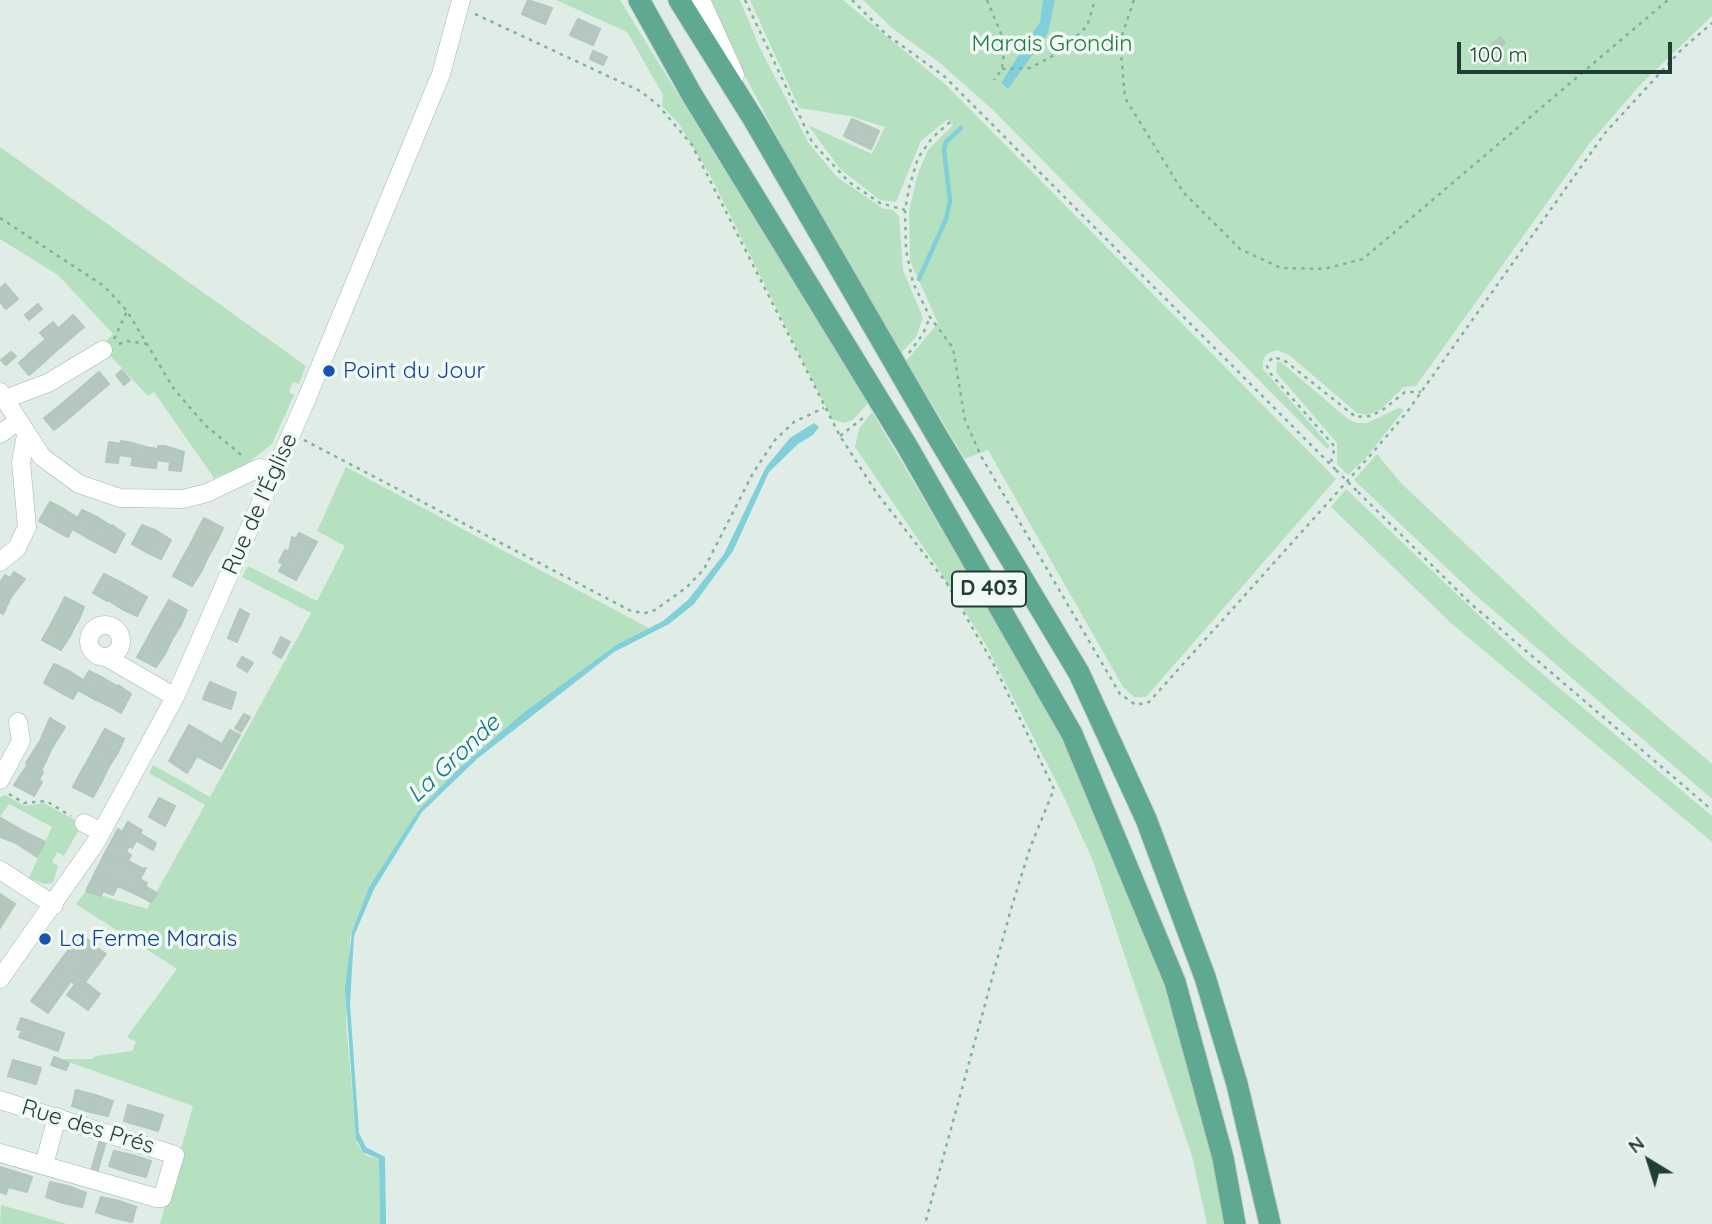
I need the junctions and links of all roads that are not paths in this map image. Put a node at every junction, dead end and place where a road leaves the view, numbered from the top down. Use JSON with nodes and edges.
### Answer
{"nodes":[{"id":1,"x":628,"y":0,"type":"edge"},
{"id":2,"x":639,"y":0,"type":"edge"},
{"id":3,"x":679,"y":0,"type":"edge"},
{"id":4,"x":701,"y":0,"type":"edge"},
{"id":5,"x":460,"y":3,"type":"edge"},
{"id":6,"x":692,"y":95,"type":"junction"},
{"id":7,"x":754,"y":120,"type":"junction"},
{"id":8,"x":103,"y":350,"type":"road end"},
{"id":9,"x":2,"y":395,"type":"edge"},
{"id":10,"x":22,"y":428,"type":"junction"},
{"id":11,"x":0,"y":434,"type":"edge"},
{"id":12,"x":266,"y":469,"type":"junction"},
{"id":13,"x":0,"y":562,"type":"edge"},
{"id":14,"x":107,"y":658,"type":"dead end"},
{"id":15,"x":175,"y":697,"type":"junction"},
{"id":16,"x":18,"y":722,"type":"dead end"},
{"id":17,"x":0,"y":779,"type":"edge"},
{"id":18,"x":84,"y":823,"type":"road end"},
{"id":19,"x":102,"y":832,"type":"junction"},
{"id":20,"x":0,"y":870,"type":"edge"},
{"id":21,"x":54,"y":905,"type":"junction"},
{"id":22,"x":0,"y":979,"type":"edge"},
{"id":23,"x":0,"y":1100,"type":"edge"},
{"id":24,"x":57,"y":1117,"type":"junction"},
{"id":25,"x":0,"y":1153,"type":"edge"},
{"id":26,"x":44,"y":1165,"type":"junction"},
{"id":27,"x":1235,"y":1224,"type":"edge"},
{"id":28,"x":1270,"y":1224,"type":"edge"}],
"edges":[{"from":1,"to":6,"type":"main road"},
{"from":2,"to":6,"type":"main road","number":"D 403"},
{"from":3,"to":7,"type":"main road","number":"D 403"},
{"from":4,"to":7,"type":"street"},
{"from":5,"to":12,"type":"street","name":"Rue de l'Église"},
{"from":6,"to":27,"type":"main road","number":"D 403"},
{"from":7,"to":28,"type":"main road","number":"D 403"},
{"from":8,"to":9,"type":"street"},
{"from":9,"to":10,"type":"street"},
{"from":10,"to":11,"type":"street"},
{"from":10,"to":12,"type":"street"},
{"from":10,"to":13,"type":"street"},
{"from":12,"to":15,"type":"street","name":"Rue de l'Église"},
{"from":14,"to":15,"type":"street"},
{"from":15,"to":19,"type":"street","name":"Rue de l'Église"},
{"from":16,"to":17,"type":"street"},
{"from":18,"to":19,"type":"street"},
{"from":19,"to":21,"type":"street","name":"Rue de l'Église"},
{"from":20,"to":21,"type":"street"},
{"from":21,"to":22,"type":"street","name":"Rue de l'Église"},
{"from":23,"to":24,"type":"street","name":"Rue des Prés"},
{"from":24,"to":26,"type":"street"},
{"from":24,"to":26,"type":"street","name":"Rue des Prés"},
{"from":25,"to":26,"type":"street"}]}
